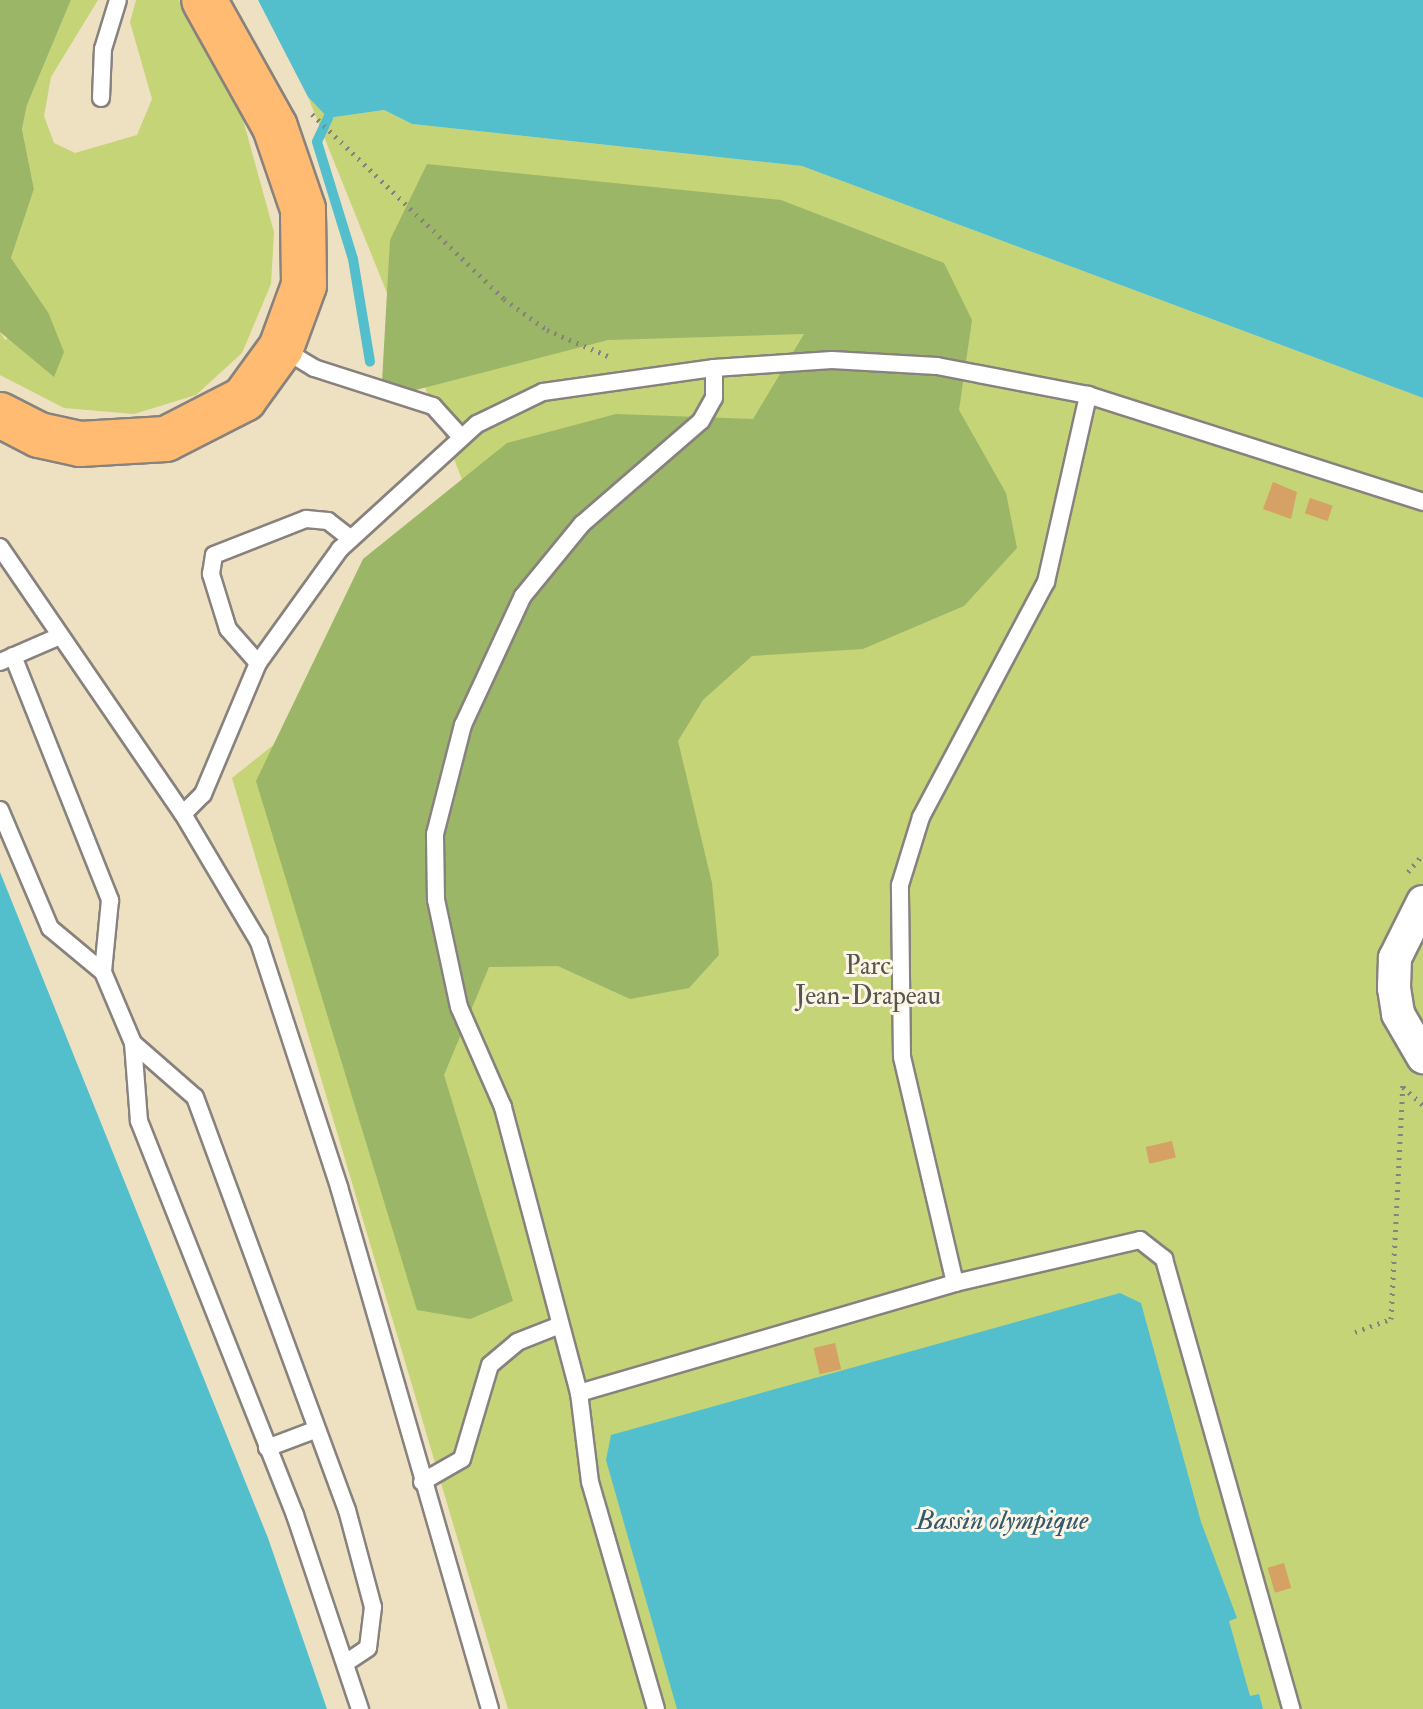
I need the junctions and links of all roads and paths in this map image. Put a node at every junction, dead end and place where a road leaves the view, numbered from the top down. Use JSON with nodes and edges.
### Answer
{"nodes":[{"id":1,"x":118,"y":0,"type":"edge"},
{"id":2,"x":204,"y":0,"type":"edge"},
{"id":3,"x":101,"y":98,"type":"dead end"},
{"id":4,"x":369,"y":170,"type":"dead end"},
{"id":5,"x":281,"y":348,"type":"junction"},
{"id":6,"x":588,"y":349,"type":"dead end"},
{"id":7,"x":714,"y":368,"type":"junction"},
{"id":8,"x":1088,"y":395,"type":"junction"},
{"id":9,"x":0,"y":415,"type":"edge"},
{"id":10,"x":461,"y":437,"type":"junction"},
{"id":11,"x":1423,"y":502,"type":"edge"},
{"id":12,"x":351,"y":539,"type":"junction"},
{"id":13,"x":0,"y":547,"type":"edge"},
{"id":14,"x":60,"y":636,"type":"junction"},
{"id":15,"x":6,"y":659,"type":"edge"},
{"id":16,"x":258,"y":663,"type":"junction"},
{"id":17,"x":0,"y":810,"type":"edge"},
{"id":18,"x":183,"y":814,"type":"junction"},
{"id":19,"x":1423,"y":902,"type":"edge"},
{"id":20,"x":103,"y":972,"type":"junction"},
{"id":21,"x":1405,"y":1028,"type":"junction"},
{"id":22,"x":133,"y":1043,"type":"junction"},
{"id":23,"x":1423,"y":1057,"type":"edge"},
{"id":24,"x":955,"y":1283,"type":"junction"},
{"id":25,"x":560,"y":1325,"type":"junction"},
{"id":26,"x":1355,"y":1332,"type":"dead end"},
{"id":27,"x":579,"y":1393,"type":"junction"},
{"id":28,"x":315,"y":1430,"type":"junction"},
{"id":29,"x":267,"y":1448,"type":"junction"},
{"id":30,"x":422,"y":1482,"type":"junction"},
{"id":31,"x":347,"y":1662,"type":"junction"},
{"id":32,"x":360,"y":1709,"type":"edge"},
{"id":33,"x":490,"y":1709,"type":"edge"},
{"id":34,"x":656,"y":1709,"type":"edge"},
{"id":35,"x":1291,"y":1709,"type":"edge"}],
"edges":[{"from":1,"to":3,"type":"lane"},
{"from":2,"to":5,"type":"main road"},
{"from":4,"to":6,"type":"path"},
{"from":5,"to":9,"type":"main road"},
{"from":5,"to":10,"type":"lane"},
{"from":7,"to":8,"type":"lane"},
{"from":7,"to":10,"type":"lane"},
{"from":7,"to":25,"type":"lane"},
{"from":8,"to":11,"type":"lane"},
{"from":8,"to":24,"type":"lane"},
{"from":10,"to":12,"type":"lane"},
{"from":12,"to":16,"type":"lane"},
{"from":12,"to":16,"type":"lane"},
{"from":13,"to":14,"type":"lane"},
{"from":14,"to":15,"type":"lane"},
{"from":14,"to":18,"type":"lane"},
{"from":15,"to":20,"type":"lane"},
{"from":16,"to":18,"type":"lane"},
{"from":17,"to":20,"type":"lane"},
{"from":18,"to":30,"type":"lane"},
{"from":19,"to":21,"type":"street"},
{"from":20,"to":22,"type":"lane"},
{"from":21,"to":23,"type":"street"},
{"from":21,"to":26,"type":"path"},
{"from":22,"to":28,"type":"lane"},
{"from":22,"to":29,"type":"lane"},
{"from":24,"to":27,"type":"lane"},
{"from":24,"to":35,"type":"lane"},
{"from":25,"to":27,"type":"lane"},
{"from":25,"to":30,"type":"lane"},
{"from":27,"to":34,"type":"lane"},
{"from":28,"to":29,"type":"lane"},
{"from":28,"to":31,"type":"lane"},
{"from":29,"to":31,"type":"lane"},
{"from":30,"to":33,"type":"lane"},
{"from":31,"to":32,"type":"lane"}]}
